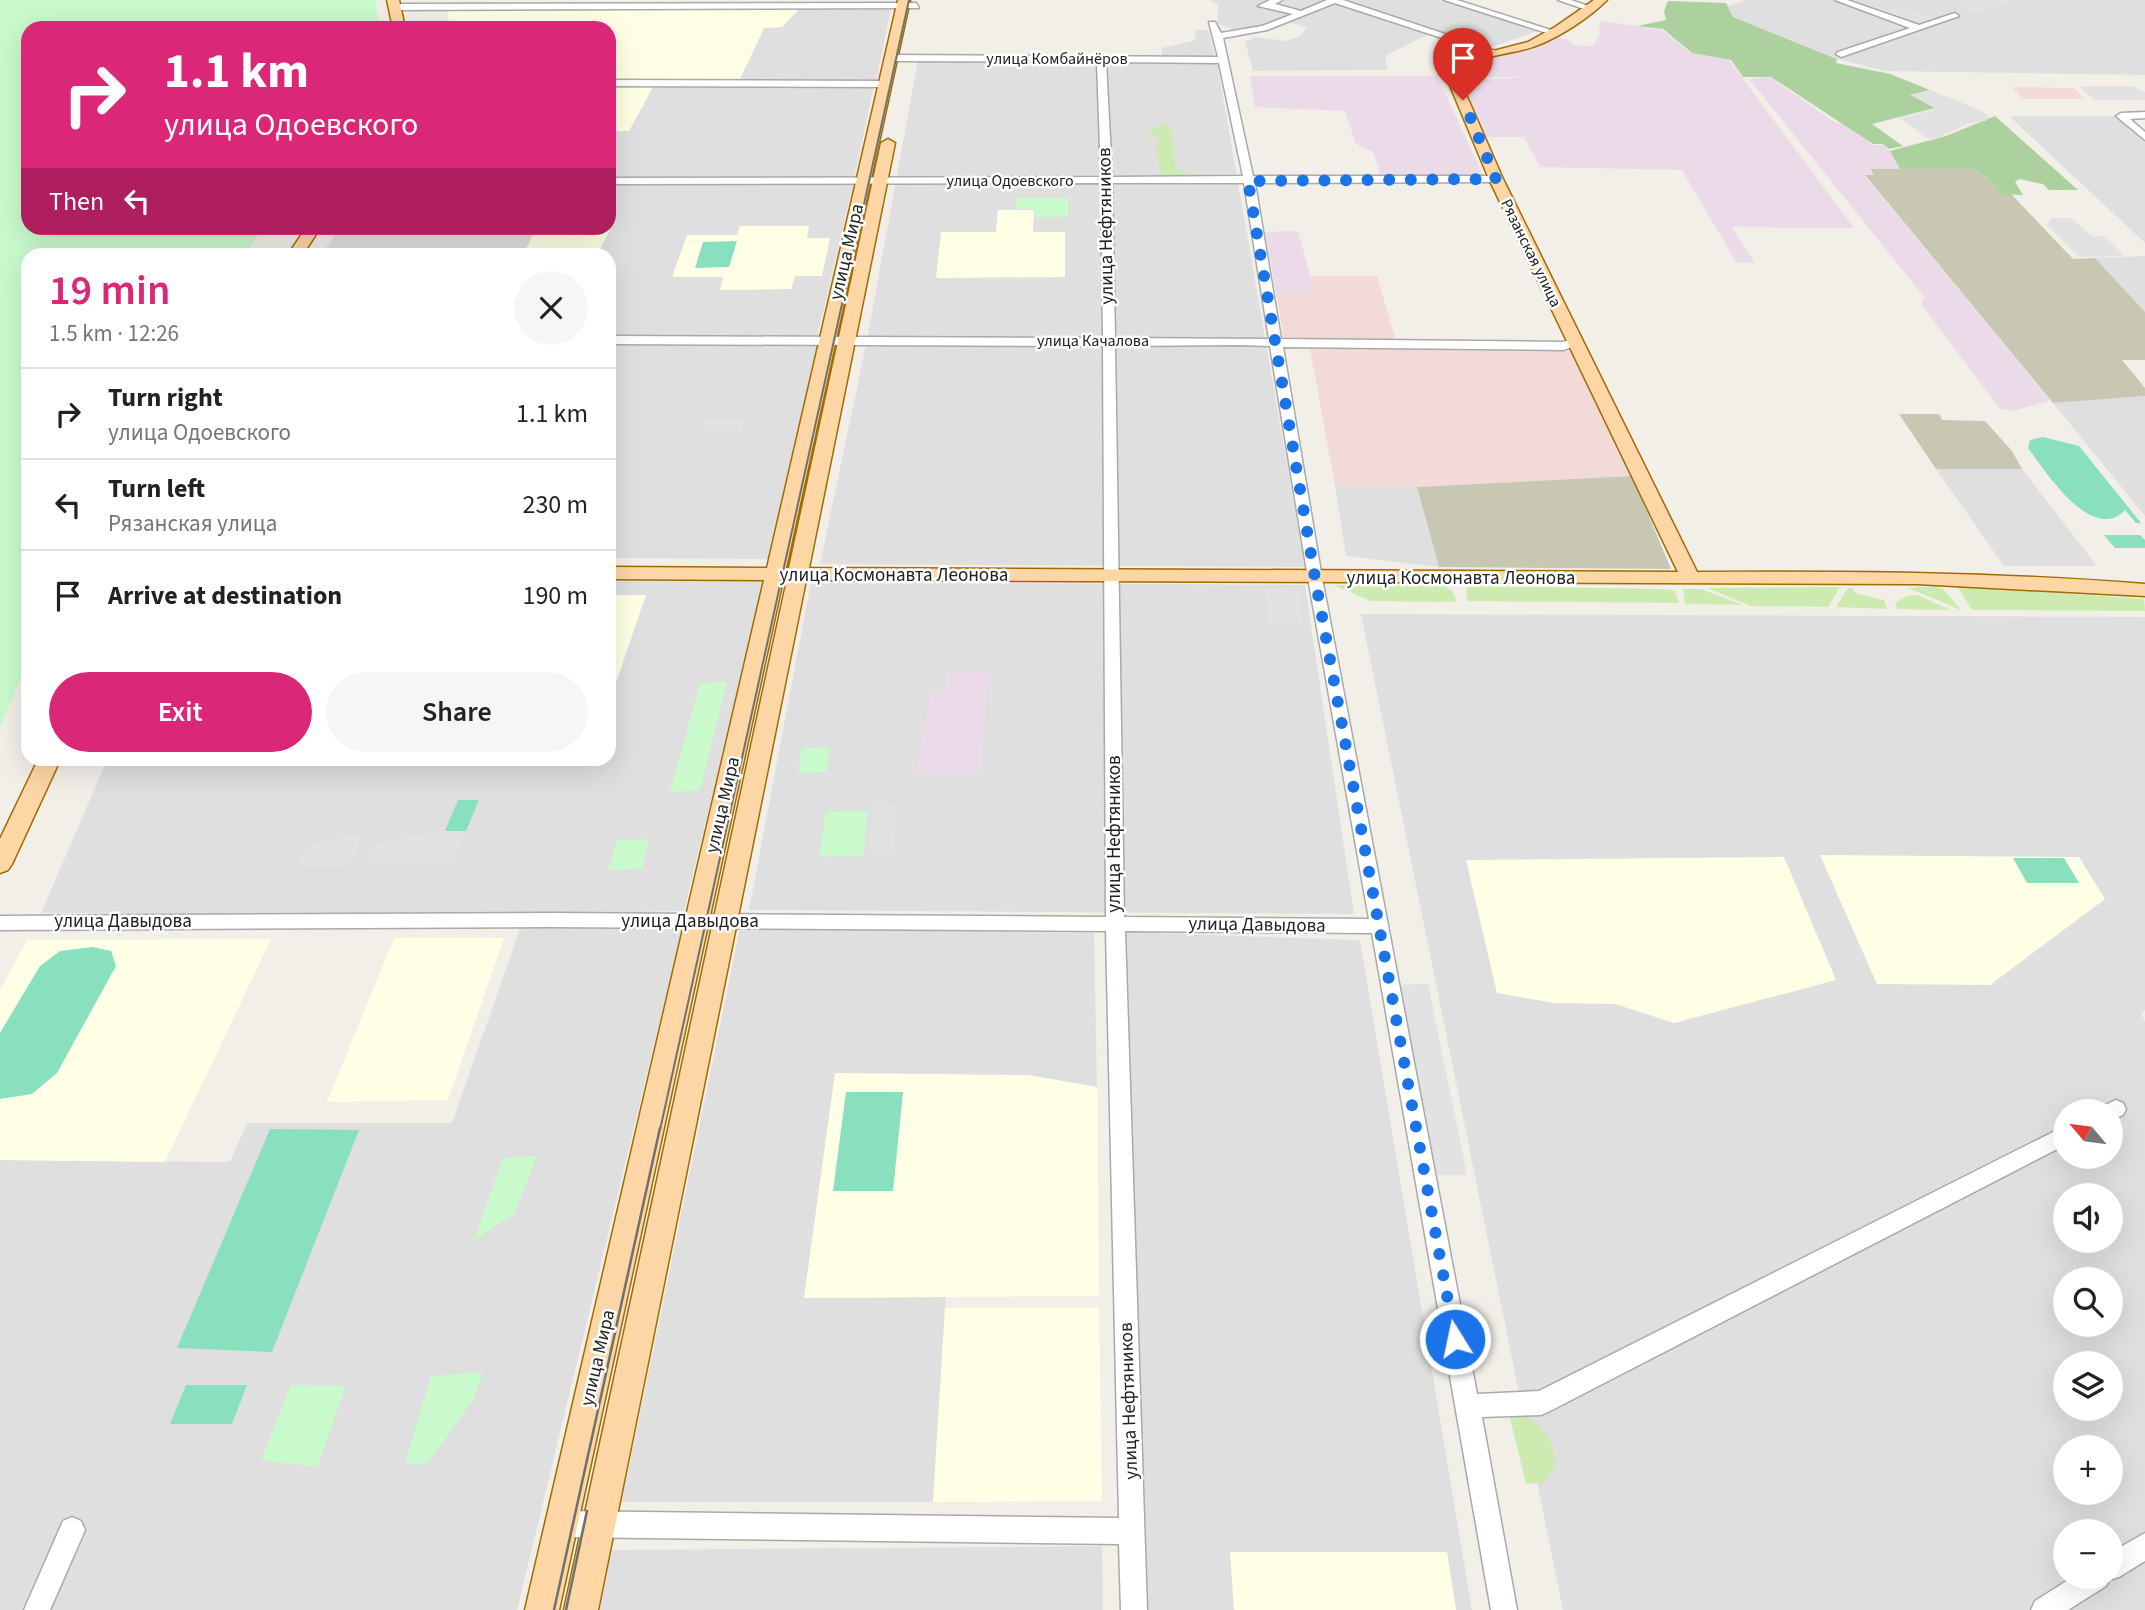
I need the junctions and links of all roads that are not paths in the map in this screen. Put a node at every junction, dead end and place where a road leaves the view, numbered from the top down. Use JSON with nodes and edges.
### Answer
{"nodes":[{"id":1,"x":1278,"y":0,"type":"edge"},
{"id":2,"x":1285,"y":0,"type":"edge"},
{"id":3,"x":1337,"y":0,"type":"edge"},
{"id":4,"x":1448,"y":0,"type":"edge"},
{"id":5,"x":1562,"y":0,"type":"edge"},
{"id":6,"x":1839,"y":0,"type":"edge"},
{"id":7,"x":399,"y":3,"type":"edge"},
{"id":8,"x":502,"y":3,"type":"edge"},
{"id":9,"x":910,"y":3,"type":"edge"},
{"id":10,"x":1595,"y":4,"type":"edge"},
{"id":11,"x":1314,"y":9,"type":"junction"},
{"id":12,"x":1301,"y":14,"type":"junction"},
{"id":13,"x":1955,"y":16,"type":"dead end"},
{"id":14,"x":399,"y":21,"type":"edge"},
{"id":15,"x":405,"y":21,"type":"edge"},
{"id":16,"x":1212,"y":24,"type":"dead end"},
{"id":17,"x":1919,"y":28,"type":"junction"},
{"id":18,"x":1553,"y":32,"type":"junction"},
{"id":19,"x":1219,"y":36,"type":"junction"},
{"id":20,"x":1497,"y":53,"type":"junction"},
{"id":21,"x":1841,"y":54,"type":"dead end"},
{"id":22,"x":898,"y":58,"type":"junction"},
{"id":23,"x":1101,"y":59,"type":"junction"},
{"id":24,"x":1224,"y":60,"type":"junction"},
{"id":25,"x":616,"y":83,"type":"edge"},
{"id":26,"x":885,"y":83,"type":"junction"},
{"id":27,"x":897,"y":98,"type":"dead end"},
{"id":28,"x":2145,"y":115,"type":"edge"},
{"id":29,"x":890,"y":131,"type":"dead end"},
{"id":30,"x":2145,"y":137,"type":"edge"},
{"id":31,"x":1496,"y":179,"type":"junction"},
{"id":32,"x":616,"y":181,"type":"edge"},
{"id":33,"x":863,"y":181,"type":"junction"},
{"id":34,"x":880,"y":181,"type":"junction"},
{"id":35,"x":1248,"y":181,"type":"junction"},
{"id":36,"x":1105,"y":182,"type":"junction"},
{"id":37,"x":616,"y":340,"type":"edge"},
{"id":38,"x":837,"y":340,"type":"junction"},
{"id":39,"x":1107,"y":341,"type":"junction"},
{"id":40,"x":1275,"y":342,"type":"junction"},
{"id":41,"x":1576,"y":342,"type":"junction"},
{"id":42,"x":616,"y":573,"type":"edge"},
{"id":43,"x":786,"y":574,"type":"junction"},
{"id":44,"x":1113,"y":576,"type":"junction"},
{"id":45,"x":1315,"y":578,"type":"junction"},
{"id":46,"x":1691,"y":579,"type":"junction"},
{"id":47,"x":2145,"y":590,"type":"edge"},
{"id":48,"x":33,"y":766,"type":"edge"},
{"id":49,"x":45,"y":766,"type":"edge"},
{"id":50,"x":0,"y":837,"type":"edge"},
{"id":51,"x":0,"y":864,"type":"edge"},
{"id":52,"x":696,"y":921,"type":"junction"},
{"id":53,"x":725,"y":921,"type":"junction"},
{"id":54,"x":0,"y":923,"type":"edge"},
{"id":55,"x":1115,"y":924,"type":"junction"},
{"id":56,"x":1380,"y":926,"type":"junction"},
{"id":57,"x":2053,"y":1141,"type":"edge"},
{"id":58,"x":1466,"y":1406,"type":"junction"},
{"id":59,"x":561,"y":1524,"type":"junction"},
{"id":60,"x":599,"y":1524,"type":"junction"},
{"id":61,"x":72,"y":1530,"type":"dead end"},
{"id":62,"x":1132,"y":1531,"type":"junction"},
{"id":63,"x":2145,"y":1546,"type":"edge"},
{"id":64,"x":2123,"y":1560,"type":"edge"},
{"id":65,"x":2078,"y":1589,"type":"edge"},
{"id":66,"x":37,"y":1610,"type":"edge"},
{"id":67,"x":541,"y":1610,"type":"edge"},
{"id":68,"x":581,"y":1610,"type":"edge"},
{"id":69,"x":1133,"y":1610,"type":"edge"},
{"id":70,"x":1504,"y":1610,"type":"edge"},
{"id":71,"x":2044,"y":1610,"type":"edge"}],
"edges":[{"from":1,"to":12,"type":"street"},
{"from":2,"to":11,"type":"street"},
{"from":3,"to":11,"type":"street"},
{"from":3,"to":20,"type":"street"},
{"from":4,"to":18,"type":"street"},
{"from":5,"to":10,"type":"street"},
{"from":6,"to":17,"type":"street"},
{"from":7,"to":8,"type":"street"},
{"from":7,"to":14,"type":"main road"},
{"from":7,"to":15,"type":"main road"},
{"from":8,"to":9,"type":"street"},
{"from":9,"to":22,"type":"main road","name":"улица Мира"},
{"from":10,"to":18,"type":"main road","name":"Рязанская улица"},
{"from":11,"to":12,"type":"street"},
{"from":12,"to":19,"type":"street"},
{"from":13,"to":17,"type":"street"},
{"from":16,"to":19,"type":"street"},
{"from":17,"to":21,"type":"street"},
{"from":18,"to":20,"type":"main road","name":"Рязанская улица"},
{"from":19,"to":24,"type":"street"},
{"from":20,"to":31,"type":"main road","name":"Рязанская улица"},
{"from":22,"to":23,"type":"street","name":"улица Комбайнёров"},
{"from":22,"to":26,"type":"main road","name":"улица Мира"},
{"from":22,"to":27,"type":"main road","name":"улица Мира"},
{"from":23,"to":24,"type":"street","name":"улица Комбайнёров"},
{"from":23,"to":36,"type":"street","name":"улица Нефтяников"},
{"from":24,"to":35,"type":"street"},
{"from":25,"to":26,"type":"street"},
{"from":26,"to":33,"type":"main road","name":"улица Мира"},
{"from":28,"to":30,"type":"street"},
{"from":29,"to":34,"type":"main road","name":"улица Мира"},
{"from":31,"to":35,"type":"street","name":"улица Одоевского"},
{"from":31,"to":41,"type":"main road","name":"Рязанская улица"},
{"from":32,"to":33,"type":"street","name":"улица Одоевского"},
{"from":33,"to":34,"type":"street","name":"улица Одоевского"},
{"from":33,"to":38,"type":"main road","name":"улица Мира"},
{"from":34,"to":36,"type":"street","name":"улица Одоевского"},
{"from":34,"to":38,"type":"main road","name":"улица Мира"},
{"from":35,"to":36,"type":"street","name":"улица Одоевского"},
{"from":35,"to":40,"type":"street"},
{"from":36,"to":39,"type":"street","name":"улица Нефтяников"},
{"from":37,"to":38,"type":"street","name":"улица Качалова"},
{"from":38,"to":39,"type":"street","name":"улица Качалова"},
{"from":38,"to":43,"type":"main road","name":"улица Мира"},
{"from":39,"to":40,"type":"street","name":"улица Качалова"},
{"from":39,"to":44,"type":"street","name":"улица Нефтяников"},
{"from":40,"to":41,"type":"street","name":"улица Качалова"},
{"from":40,"to":45,"type":"street"},
{"from":41,"to":46,"type":"main road","name":"Рязанская улица"},
{"from":42,"to":43,"type":"main road","name":"улица Космонавта Леонова"},
{"from":43,"to":44,"type":"main road","name":"улица Космонавта Леонова"},
{"from":43,"to":52,"type":"main road","name":"улица Мира"},
{"from":43,"to":53,"type":"main road","name":"улица Мира"},
{"from":44,"to":45,"type":"main road","name":"улица Космонавта Леонова"},
{"from":44,"to":55,"type":"street","name":"улица Нефтяников"},
{"from":45,"to":46,"type":"main road","name":"улица Космонавта Леонова"},
{"from":45,"to":56,"type":"street"},
{"from":46,"to":47,"type":"main road","name":"улица Космонавта Леонова"},
{"from":48,"to":50,"type":"main road"},
{"from":49,"to":51,"type":"main road"},
{"from":52,"to":53,"type":"street","name":"улица Давыдова"},
{"from":52,"to":54,"type":"street","name":"улица Давыдова"},
{"from":52,"to":59,"type":"main road","name":"улица Мира"},
{"from":53,"to":55,"type":"street","name":"улица Давыдова"},
{"from":53,"to":60,"type":"main road","name":"улица Мира"},
{"from":55,"to":56,"type":"street","name":"улица Давыдова"},
{"from":55,"to":62,"type":"street","name":"улица Нефтяников"},
{"from":56,"to":58,"type":"street"},
{"from":57,"to":58,"type":"street"},
{"from":58,"to":70,"type":"street"},
{"from":59,"to":60,"type":"street"},
{"from":59,"to":67,"type":"main road","name":"улица Мира"},
{"from":60,"to":62,"type":"street"},
{"from":60,"to":68,"type":"main road","name":"улица Мира"},
{"from":61,"to":66,"type":"street"},
{"from":62,"to":69,"type":"street","name":"улица Нефтяников"},
{"from":63,"to":64,"type":"street"},
{"from":65,"to":71,"type":"street"}]}
